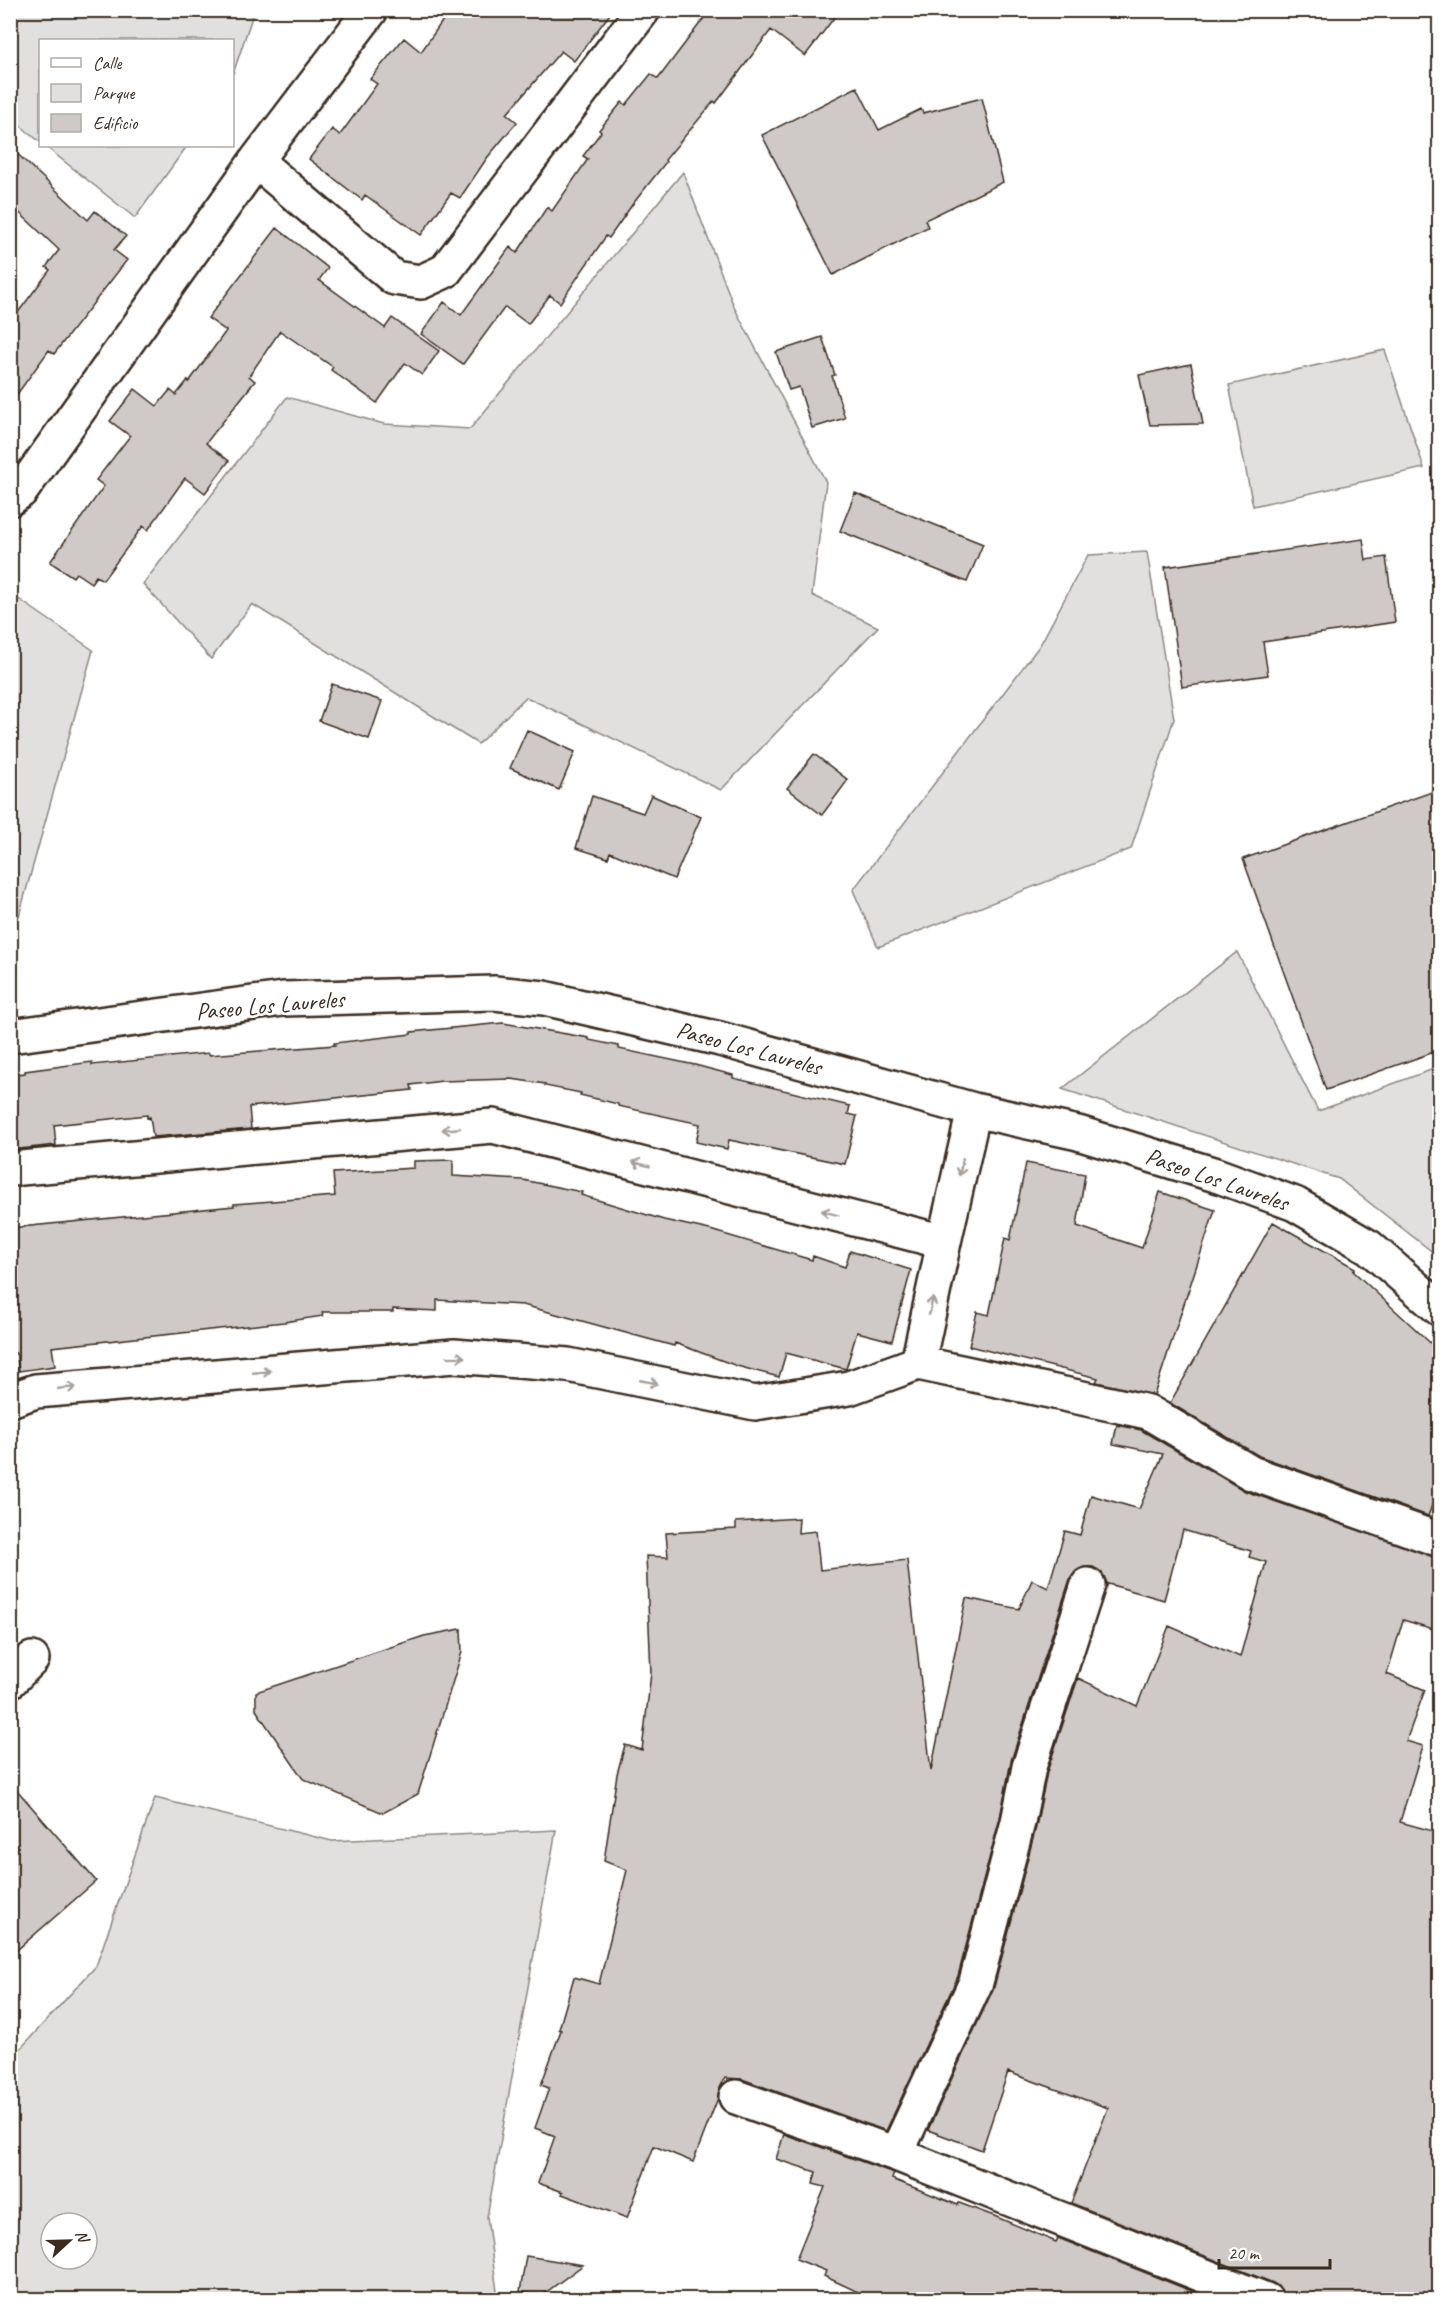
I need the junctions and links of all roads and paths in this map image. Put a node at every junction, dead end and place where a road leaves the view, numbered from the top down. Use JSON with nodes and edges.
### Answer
{"nodes":[{"id":1,"x":371,"y":10,"type":"edge"},
{"id":2,"x":643,"y":10,"type":"edge"},
{"id":3,"x":256,"y":160,"type":"junction"},
{"id":4,"x":10,"y":499,"type":"edge"},
{"id":5,"x":10,"y":1036,"type":"edge"},
{"id":6,"x":974,"y":1110,"type":"junction"},
{"id":7,"x":10,"y":1169,"type":"edge"},
{"id":8,"x":944,"y":1242,"type":"junction"},
{"id":9,"x":1440,"y":1309,"type":"edge"},
{"id":10,"x":918,"y":1363,"type":"junction"},
{"id":11,"x":10,"y":1400,"type":"edge"},
{"id":12,"x":1440,"y":1540,"type":"edge"},
{"id":13,"x":1088,"y":1585,"type":"dead end"},
{"id":14,"x":736,"y":2097,"type":"dead end"},
{"id":15,"x":896,"y":2154,"type":"junction"},
{"id":16,"x":1266,"y":2300,"type":"edge"}],
"edges":[{"from":1,"to":3,"type":"street"},
{"from":2,"to":3,"type":"street"},
{"from":3,"to":4,"type":"street"},
{"from":5,"to":6,"type":"street","name":"Paseo Los Laureles"},
{"from":6,"to":8,"type":"street","one_way":true},
{"from":6,"to":9,"type":"street","name":"Paseo Los Laureles"},
{"from":8,"to":7,"type":"street","one_way":true},
{"from":10,"to":8,"type":"street","one_way":true},
{"from":11,"to":10,"type":"street","one_way":true},
{"from":10,"to":12,"type":"street"},
{"from":13,"to":15,"type":"street"},
{"from":14,"to":15,"type":"street"},
{"from":15,"to":16,"type":"street"}]}
